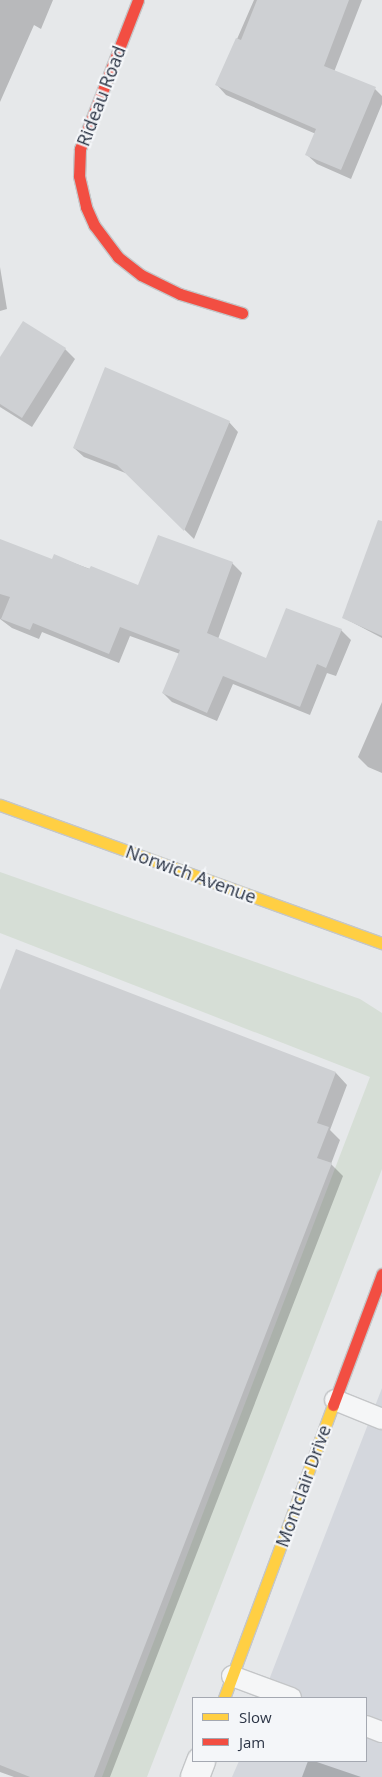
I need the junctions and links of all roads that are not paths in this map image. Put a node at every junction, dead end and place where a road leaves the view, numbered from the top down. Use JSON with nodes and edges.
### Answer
{"nodes":[{"id":1,"x":138,"y":0,"type":"edge"},
{"id":2,"x":242,"y":313,"type":"dead end"},
{"id":3,"x":0,"y":805,"type":"edge"},
{"id":4,"x":382,"y":943,"type":"edge"},
{"id":5,"x":382,"y":1274,"type":"edge"},
{"id":6,"x":335,"y":1400,"type":"junction"},
{"id":7,"x":382,"y":1419,"type":"edge"},
{"id":8,"x":232,"y":1676,"type":"junction"},
{"id":9,"x":224,"y":1697,"type":"edge"},
{"id":10,"x":288,"y":1697,"type":"edge"},
{"id":11,"x":367,"y":1726,"type":"edge"},
{"id":12,"x":382,"y":1732,"type":"edge"},
{"id":13,"x":201,"y":1762,"type":"edge"},
{"id":14,"x":195,"y":1777,"type":"edge"}],
"edges":[{"from":1,"to":2,"type":"street","name":"Rideau Road"},
{"from":3,"to":4,"type":"street","name":"Norwich Avenue"},
{"from":5,"to":6,"type":"street","name":"Montclair Drive"},
{"from":6,"to":7,"type":"lane"},
{"from":6,"to":8,"type":"street","name":"Montclair Drive"},
{"from":8,"to":9,"type":"street","name":"Montclair Drive"},
{"from":8,"to":10,"type":"lane"},
{"from":11,"to":12,"type":"lane"},
{"from":13,"to":14,"type":"street"}]}
